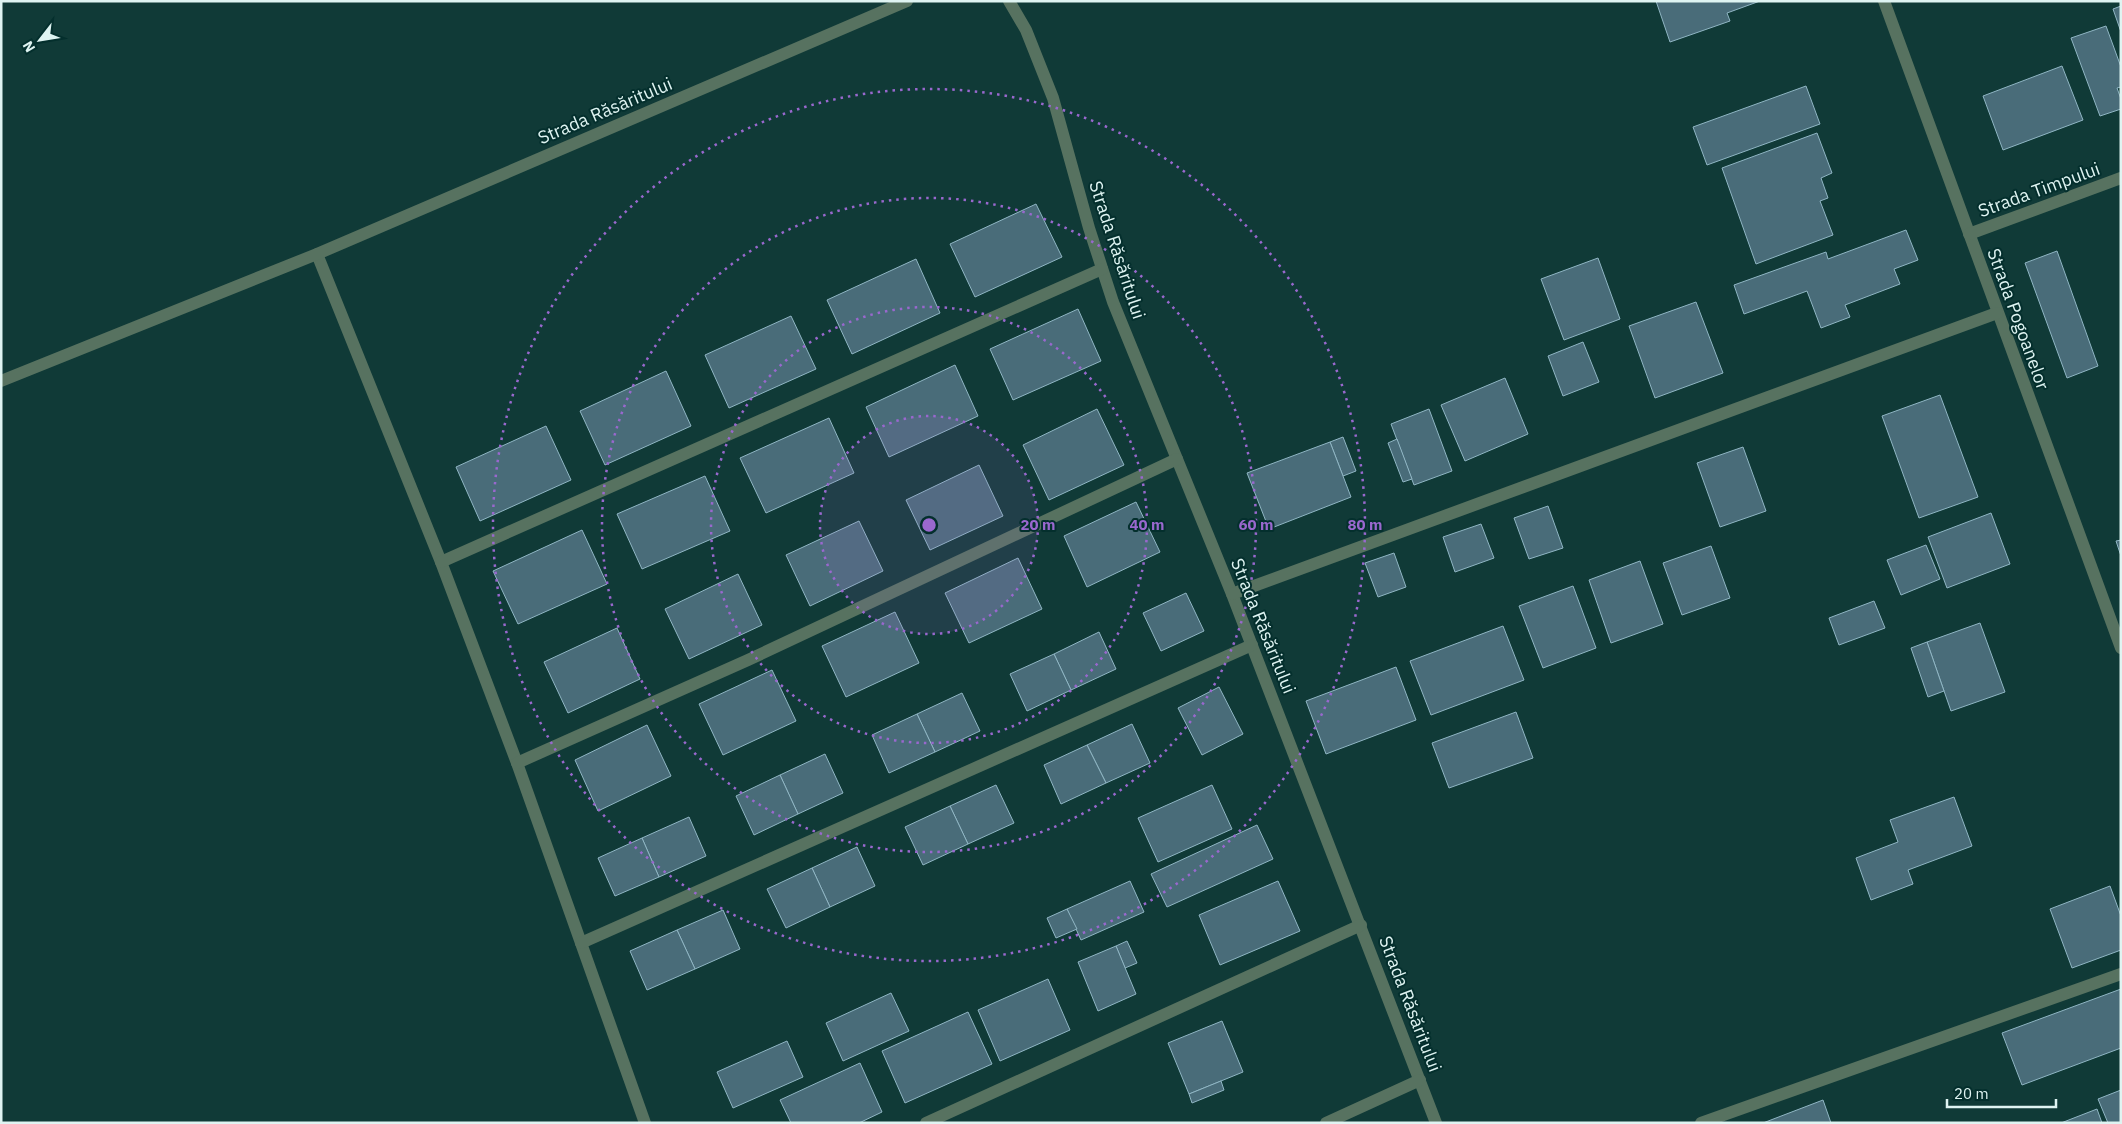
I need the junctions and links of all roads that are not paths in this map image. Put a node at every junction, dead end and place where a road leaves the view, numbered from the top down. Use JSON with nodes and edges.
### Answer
{"nodes":[{"id":1,"x":907,"y":1,"type":"edge"},
{"id":2,"x":1010,"y":1,"type":"edge"},
{"id":3,"x":1884,"y":1,"type":"edge"},
{"id":4,"x":2121,"y":178,"type":"edge"},
{"id":5,"x":1968,"y":234,"type":"junction"},
{"id":6,"x":317,"y":254,"type":"junction"},
{"id":7,"x":1102,"y":270,"type":"junction"},
{"id":8,"x":1997,"y":313,"type":"junction"},
{"id":9,"x":1,"y":381,"type":"edge"},
{"id":10,"x":1177,"y":459,"type":"junction"},
{"id":11,"x":441,"y":562,"type":"junction"},
{"id":12,"x":1232,"y":594,"type":"junction"},
{"id":13,"x":1252,"y":645,"type":"junction"},
{"id":14,"x":2121,"y":648,"type":"edge"},
{"id":15,"x":517,"y":763,"type":"junction"},
{"id":16,"x":1361,"y":925,"type":"junction"},
{"id":17,"x":581,"y":943,"type":"junction"},
{"id":18,"x":2121,"y":974,"type":"edge"},
{"id":19,"x":1420,"y":1080,"type":"junction"},
{"id":20,"x":645,"y":1123,"type":"edge"},
{"id":21,"x":926,"y":1123,"type":"edge"},
{"id":22,"x":1326,"y":1123,"type":"edge"},
{"id":23,"x":1436,"y":1123,"type":"edge"},
{"id":24,"x":1700,"y":1123,"type":"edge"}],
"edges":[{"from":1,"to":6,"type":"street","name":"Strada Răsăritului"},
{"from":2,"to":7,"type":"street","name":"Strada Răsăritului"},
{"from":3,"to":5,"type":"street","name":"Strada Pogoanelor"},
{"from":4,"to":5,"type":"street","name":"Strada Timpului"},
{"from":5,"to":8,"type":"street","name":"Strada Pogoanelor"},
{"from":6,"to":9,"type":"street","name":"Strada Răsăritului"},
{"from":6,"to":11,"type":"street"},
{"from":7,"to":10,"type":"street","name":"Strada Răsăritului"},
{"from":7,"to":11,"type":"street"},
{"from":8,"to":12,"type":"street"},
{"from":8,"to":14,"type":"street","name":"Strada Pogoanelor"},
{"from":10,"to":12,"type":"street","name":"Strada Răsăritului"},
{"from":10,"to":15,"type":"street"},
{"from":11,"to":15,"type":"street"},
{"from":12,"to":13,"type":"street","name":"Strada Răsăritului"},
{"from":13,"to":16,"type":"street","name":"Strada Răsăritului"},
{"from":13,"to":17,"type":"street"},
{"from":15,"to":17,"type":"street"},
{"from":16,"to":19,"type":"street","name":"Strada Răsăritului"},
{"from":16,"to":21,"type":"street"},
{"from":17,"to":20,"type":"street"},
{"from":18,"to":24,"type":"street"},
{"from":19,"to":22,"type":"street"},
{"from":19,"to":23,"type":"street","name":"Strada Răsăritului"}]}
